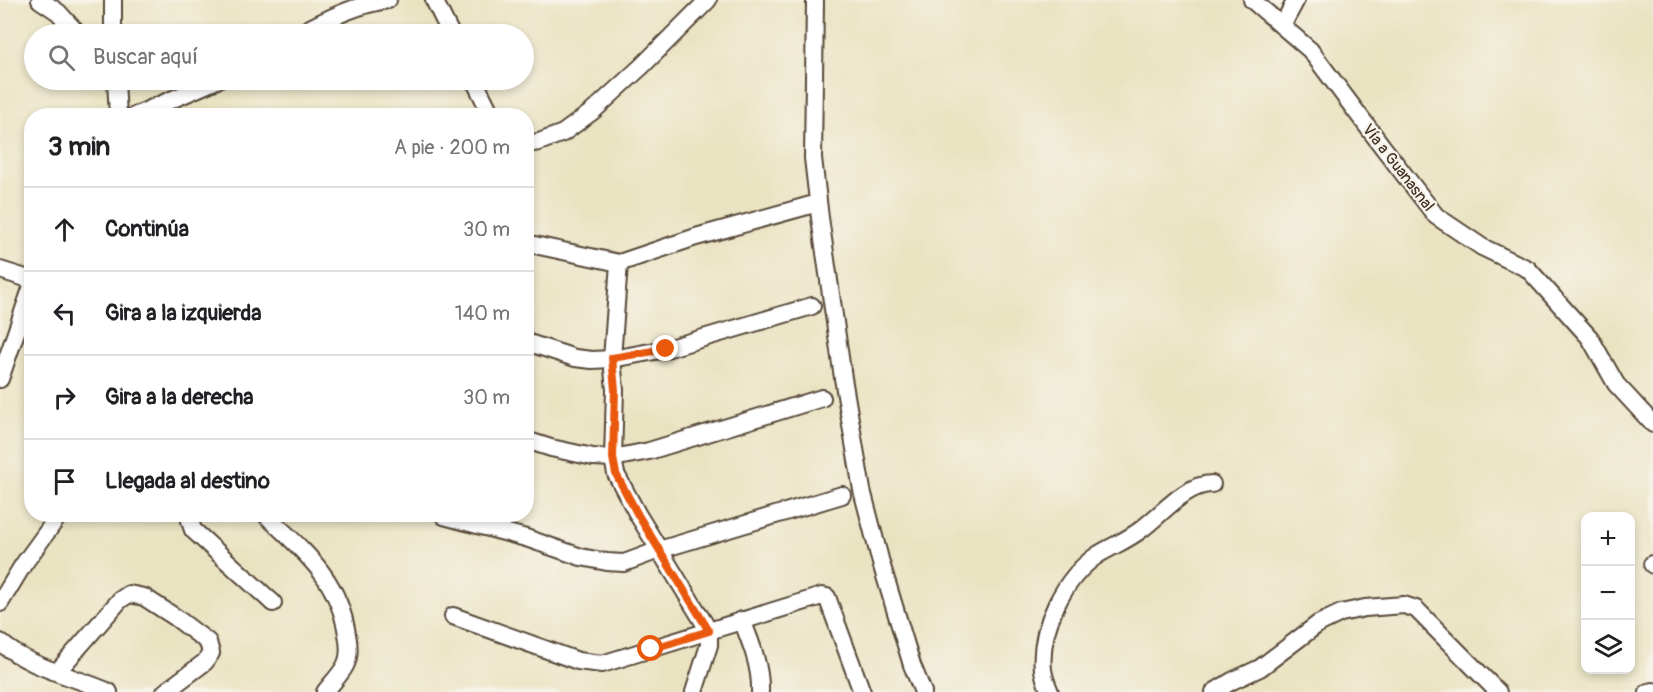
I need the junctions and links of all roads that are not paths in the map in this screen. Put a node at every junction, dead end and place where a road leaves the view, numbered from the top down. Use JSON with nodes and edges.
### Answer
{"nodes":[{"id":1,"x":40,"y":0,"type":"edge"},
{"id":2,"x":113,"y":0,"type":"edge"},
{"id":3,"x":434,"y":0,"type":"edge"},
{"id":4,"x":708,"y":0,"type":"edge"},
{"id":5,"x":814,"y":0,"type":"edge"},
{"id":6,"x":1251,"y":0,"type":"edge"},
{"id":7,"x":1296,"y":0,"type":"edge"},
{"id":8,"x":377,"y":1,"type":"edge"},
{"id":9,"x":69,"y":24,"type":"edge"},
{"id":10,"x":113,"y":24,"type":"edge"},
{"id":11,"x":319,"y":24,"type":"edge"},
{"id":12,"x":446,"y":24,"type":"edge"},
{"id":13,"x":1282,"y":26,"type":"junction"},
{"id":14,"x":117,"y":90,"type":"edge"},
{"id":15,"x":194,"y":90,"type":"edge"},
{"id":16,"x":479,"y":90,"type":"edge"},
{"id":17,"x":118,"y":108,"type":"edge"},
{"id":18,"x":152,"y":108,"type":"edge"},
{"id":19,"x":488,"y":108,"type":"edge"},
{"id":20,"x":534,"y":143,"type":"edge"},
{"id":21,"x":818,"y":203,"type":"junction"},
{"id":22,"x":534,"y":244,"type":"edge"},
{"id":23,"x":619,"y":263,"type":"junction"},
{"id":24,"x":0,"y":270,"type":"edge"},
{"id":25,"x":24,"y":278,"type":"edge"},
{"id":26,"x":812,"y":306,"type":"dead end"},
{"id":27,"x":24,"y":309,"type":"edge"},
{"id":28,"x":534,"y":345,"type":"edge"},
{"id":29,"x":612,"y":358,"type":"junction"},
{"id":30,"x":0,"y":379,"type":"edge"},
{"id":31,"x":822,"y":398,"type":"dead end"},
{"id":32,"x":1653,"y":424,"type":"edge"},
{"id":33,"x":534,"y":443,"type":"edge"},
{"id":34,"x":613,"y":458,"type":"junction"},
{"id":35,"x":1212,"y":484,"type":"dead end"},
{"id":36,"x":843,"y":495,"type":"dead end"},
{"id":37,"x":54,"y":522,"type":"edge"},
{"id":38,"x":190,"y":522,"type":"edge"},
{"id":39,"x":273,"y":522,"type":"edge"},
{"id":40,"x":466,"y":522,"type":"edge"},
{"id":41,"x":659,"y":550,"type":"junction"},
{"id":42,"x":0,"y":603,"type":"edge"},
{"id":43,"x":273,"y":603,"type":"dead end"},
{"id":44,"x":453,"y":616,"type":"dead end"},
{"id":45,"x":742,"y":620,"type":"junction"},
{"id":46,"x":709,"y":631,"type":"junction"},
{"id":47,"x":0,"y":642,"type":"edge"},
{"id":48,"x":57,"y":672,"type":"junction"},
{"id":49,"x":1653,"y":691,"type":"edge"},
{"id":50,"x":109,"y":692,"type":"edge"},
{"id":51,"x":165,"y":692,"type":"edge"},
{"id":52,"x":325,"y":692,"type":"edge"},
{"id":53,"x":694,"y":692,"type":"edge"},
{"id":54,"x":760,"y":692,"type":"edge"},
{"id":55,"x":862,"y":692,"type":"edge"},
{"id":56,"x":923,"y":692,"type":"edge"},
{"id":57,"x":1050,"y":692,"type":"edge"},
{"id":58,"x":1214,"y":692,"type":"edge"},
{"id":59,"x":1498,"y":692,"type":"edge"},
{"id":60,"x":1648,"y":692,"type":"edge"}],
"edges":[{"from":1,"to":9,"type":"street"},
{"from":2,"to":10,"type":"street"},
{"from":3,"to":12,"type":"street"},
{"from":4,"to":20,"type":"street"},
{"from":5,"to":21,"type":"street"},
{"from":6,"to":13,"type":"street","name":"Vía a Guanasnal"},
{"from":7,"to":13,"type":"street"},
{"from":8,"to":11,"type":"street"},
{"from":13,"to":32,"type":"street","name":"Vía a Guanasnal"},
{"from":14,"to":17,"type":"street"},
{"from":15,"to":18,"type":"street"},
{"from":16,"to":19,"type":"street"},
{"from":21,"to":23,"type":"street"},
{"from":21,"to":56,"type":"street"},
{"from":22,"to":23,"type":"street"},
{"from":23,"to":29,"type":"street"},
{"from":24,"to":25,"type":"street"},
{"from":26,"to":29,"type":"street"},
{"from":27,"to":30,"type":"street"},
{"from":28,"to":29,"type":"street"},
{"from":29,"to":34,"type":"street"},
{"from":31,"to":34,"type":"street"},
{"from":33,"to":34,"type":"street"},
{"from":34,"to":41,"type":"street"},
{"from":35,"to":57,"type":"street"},
{"from":36,"to":41,"type":"street"},
{"from":37,"to":42,"type":"street"},
{"from":38,"to":43,"type":"street"},
{"from":39,"to":52,"type":"street"},
{"from":40,"to":41,"type":"street"},
{"from":41,"to":46,"type":"street"},
{"from":44,"to":46,"type":"street"},
{"from":45,"to":46,"type":"street"},
{"from":45,"to":54,"type":"street"},
{"from":45,"to":55,"type":"street"},
{"from":46,"to":53,"type":"street"},
{"from":47,"to":48,"type":"street"},
{"from":48,"to":50,"type":"street"},
{"from":48,"to":51,"type":"street"},
{"from":49,"to":60,"type":"street"},
{"from":58,"to":59,"type":"street"}]}
